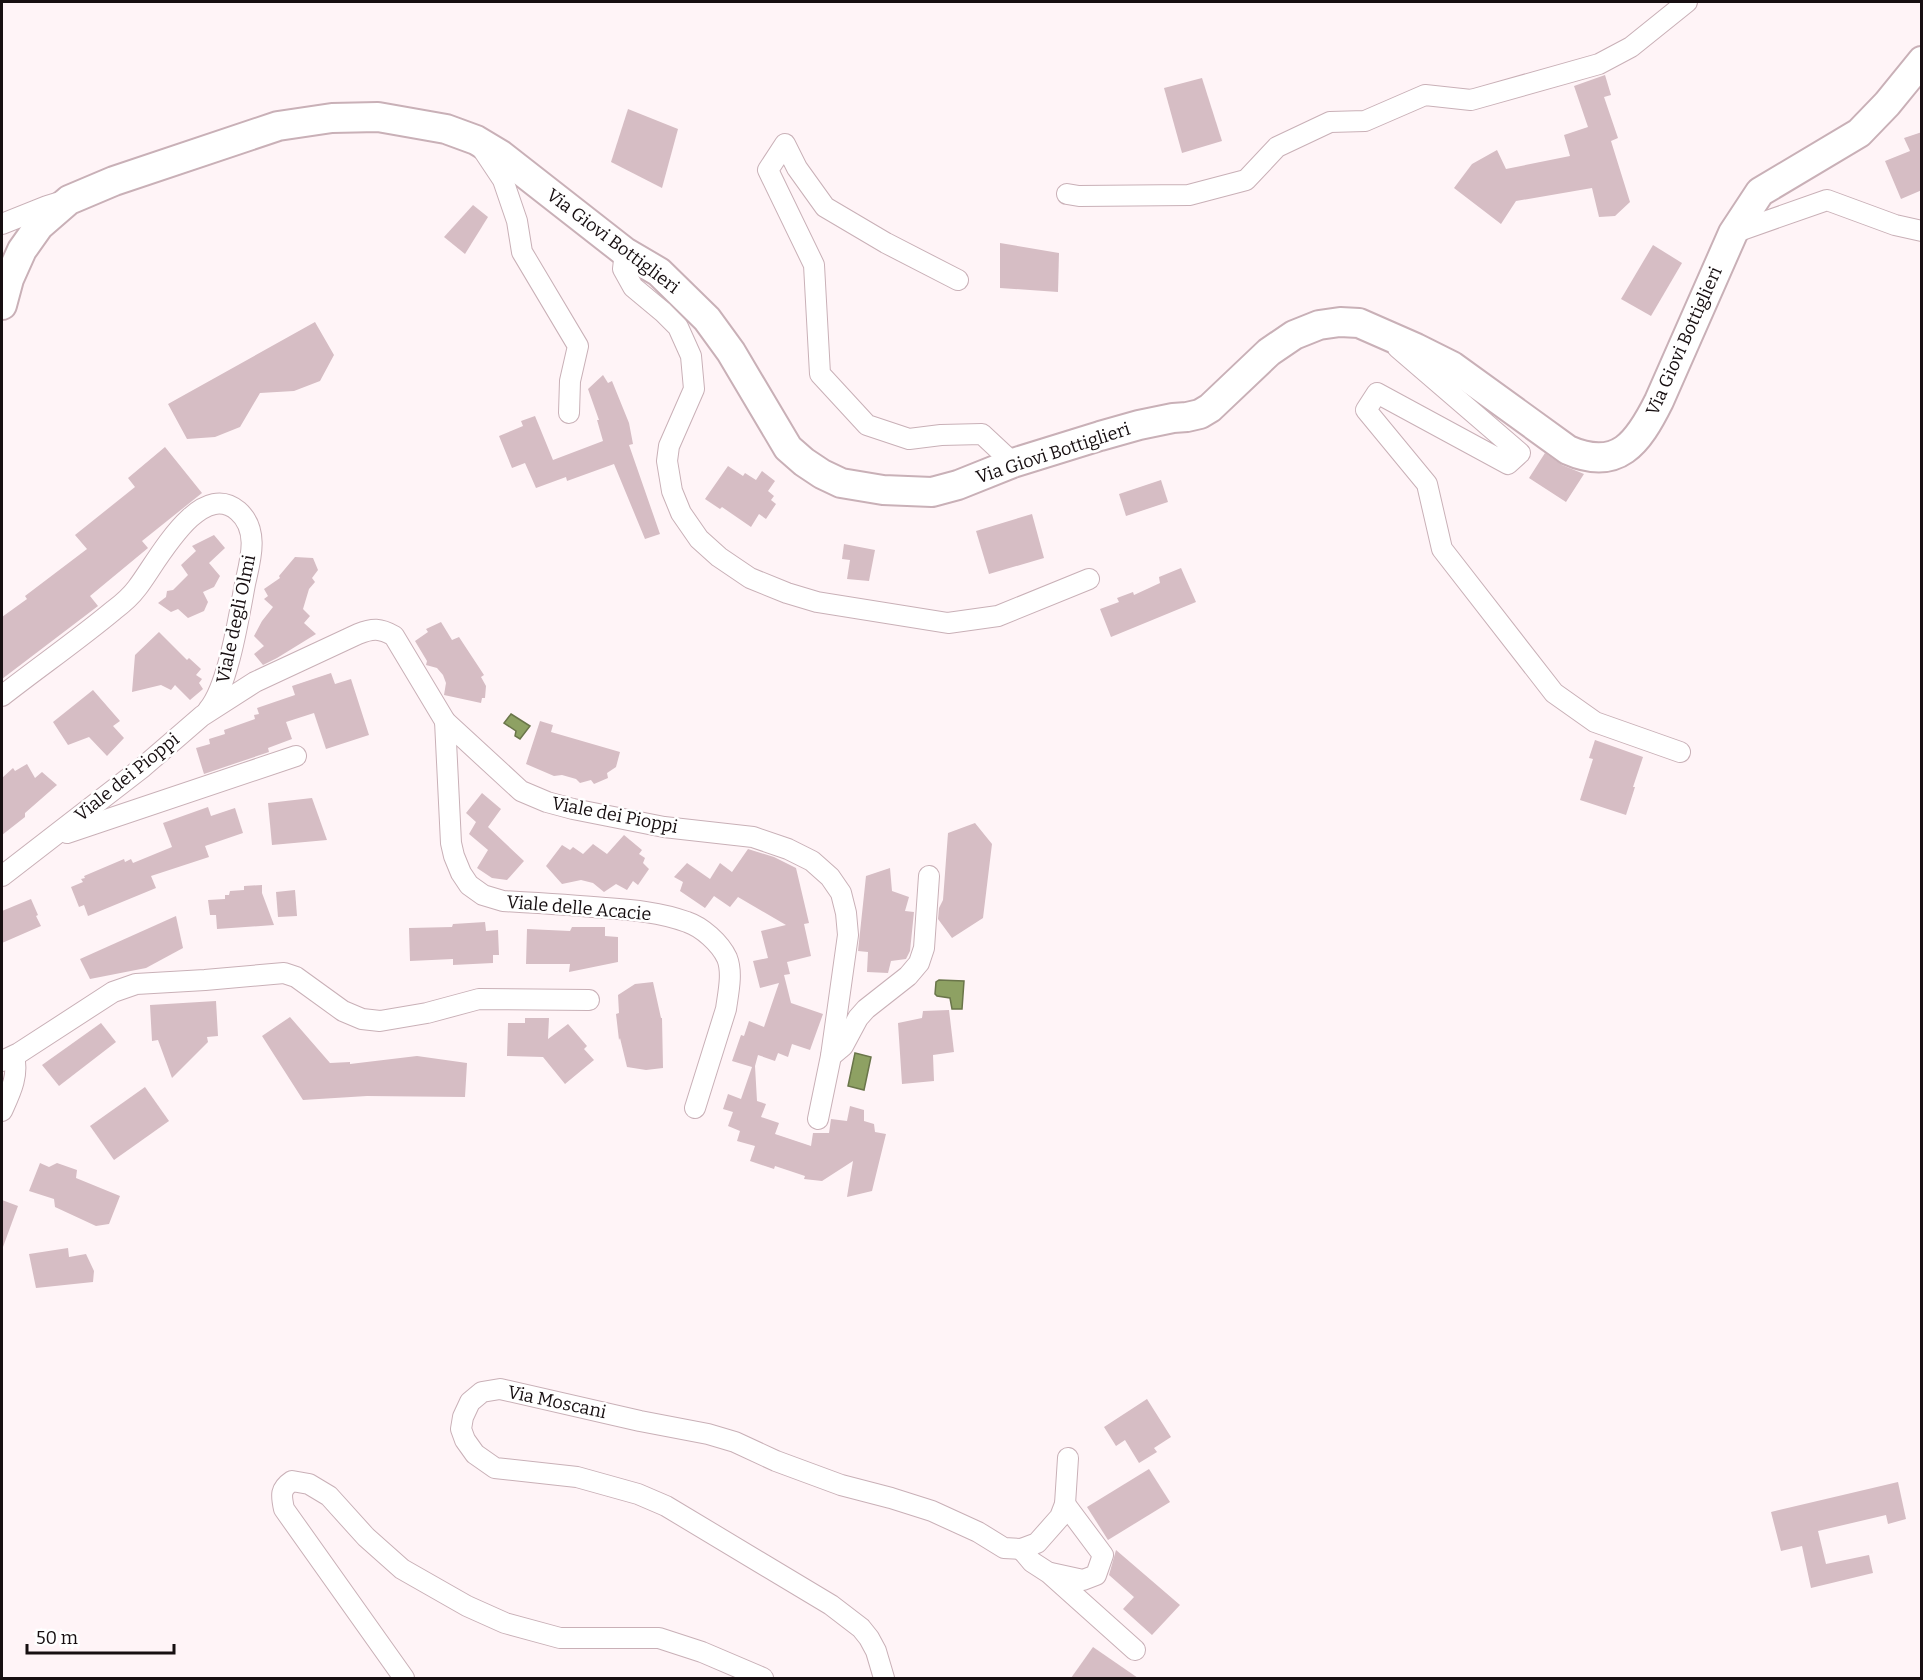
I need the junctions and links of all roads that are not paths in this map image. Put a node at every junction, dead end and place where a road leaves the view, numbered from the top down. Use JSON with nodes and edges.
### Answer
{"nodes":[{"id":1,"x":1687,"y":2,"type":"edge"},
{"id":2,"x":1922,"y":61,"type":"edge"},
{"id":3,"x":476,"y":140,"type":"junction"},
{"id":4,"x":1067,"y":194,"type":"dead end"},
{"id":5,"x":69,"y":200,"type":"junction"},
{"id":6,"x":2,"y":224,"type":"edge"},
{"id":7,"x":1922,"y":231,"type":"edge"},
{"id":8,"x":1732,"y":233,"type":"junction"},
{"id":9,"x":625,"y":252,"type":"junction"},
{"id":10,"x":958,"y":280,"type":"dead end"},
{"id":11,"x":2,"y":305,"type":"edge"},
{"id":12,"x":1377,"y":331,"type":"junction"},
{"id":13,"x":569,"y":413,"type":"dead end"},
{"id":14,"x":1013,"y":463,"type":"junction"},
{"id":15,"x":1089,"y":579,"type":"dead end"},
{"id":16,"x":2,"y":696,"type":"edge"},
{"id":17,"x":202,"y":716,"type":"junction"},
{"id":18,"x":445,"y":722,"type":"junction"},
{"id":19,"x":1680,"y":752,"type":"dead end"},
{"id":20,"x":296,"y":756,"type":"dead end"},
{"id":21,"x":53,"y":837,"type":"junction"},
{"id":22,"x":2,"y":876,"type":"edge"},
{"id":23,"x":929,"y":876,"type":"dead end"},
{"id":24,"x":589,"y":1000,"type":"dead end"},
{"id":25,"x":831,"y":1056,"type":"junction"},
{"id":26,"x":8,"y":1058,"type":"edge"},
{"id":27,"x":694,"y":1108,"type":"dead end"},
{"id":28,"x":2,"y":1111,"type":"edge"},
{"id":29,"x":818,"y":1119,"type":"dead end"},
{"id":30,"x":1068,"y":1458,"type":"dead end"},
{"id":31,"x":1065,"y":1504,"type":"junction"},
{"id":32,"x":1021,"y":1549,"type":"junction"},
{"id":33,"x":1049,"y":1573,"type":"junction"},
{"id":34,"x":1135,"y":1650,"type":"dead end"},
{"id":35,"x":404,"y":1678,"type":"edge"},
{"id":36,"x":763,"y":1678,"type":"edge"},
{"id":37,"x":884,"y":1678,"type":"edge"}],
"edges":[{"from":1,"to":4,"type":"street"},
{"from":2,"to":8,"type":"street","name":"Via Giovi Bottiglieri"},
{"from":3,"to":5,"type":"street","name":"Via Giovi Bottiglieri"},
{"from":3,"to":9,"type":"street","name":"Via Giovi Bottiglieri"},
{"from":3,"to":13,"type":"street"},
{"from":5,"to":6,"type":"street"},
{"from":5,"to":11,"type":"street","name":"Via Giovi Bottiglieri"},
{"from":7,"to":8,"type":"street"},
{"from":8,"to":12,"type":"street","name":"Via Giovi Bottiglieri"},
{"from":9,"to":14,"type":"street","name":"Via Giovi Bottiglieri"},
{"from":9,"to":15,"type":"street"},
{"from":10,"to":14,"type":"street"},
{"from":12,"to":14,"type":"street","name":"Via Giovi Bottiglieri"},
{"from":12,"to":19,"type":"street"},
{"from":16,"to":17,"type":"street","name":"Viale degli Olmi"},
{"from":17,"to":18,"type":"street","name":"Viale dei Pioppi"},
{"from":17,"to":21,"type":"street","name":"Viale dei Pioppi"},
{"from":18,"to":25,"type":"street","name":"Viale dei Pioppi"},
{"from":18,"to":27,"type":"street","name":"Viale delle Acacie"},
{"from":20,"to":21,"type":"street"},
{"from":21,"to":22,"type":"street","name":"Viale dei Pioppi"},
{"from":23,"to":25,"type":"street","name":"Viale dei Pioppi"},
{"from":24,"to":26,"type":"street"},
{"from":25,"to":29,"type":"street","name":"Viale dei Pioppi"},
{"from":26,"to":28,"type":"street"},
{"from":30,"to":31,"type":"street"},
{"from":31,"to":32,"type":"street"},
{"from":31,"to":33,"type":"street"},
{"from":32,"to":33,"type":"street"},
{"from":32,"to":37,"type":"street","name":"Via Moscani"},
{"from":33,"to":34,"type":"street"},
{"from":35,"to":36,"type":"street"}]}
